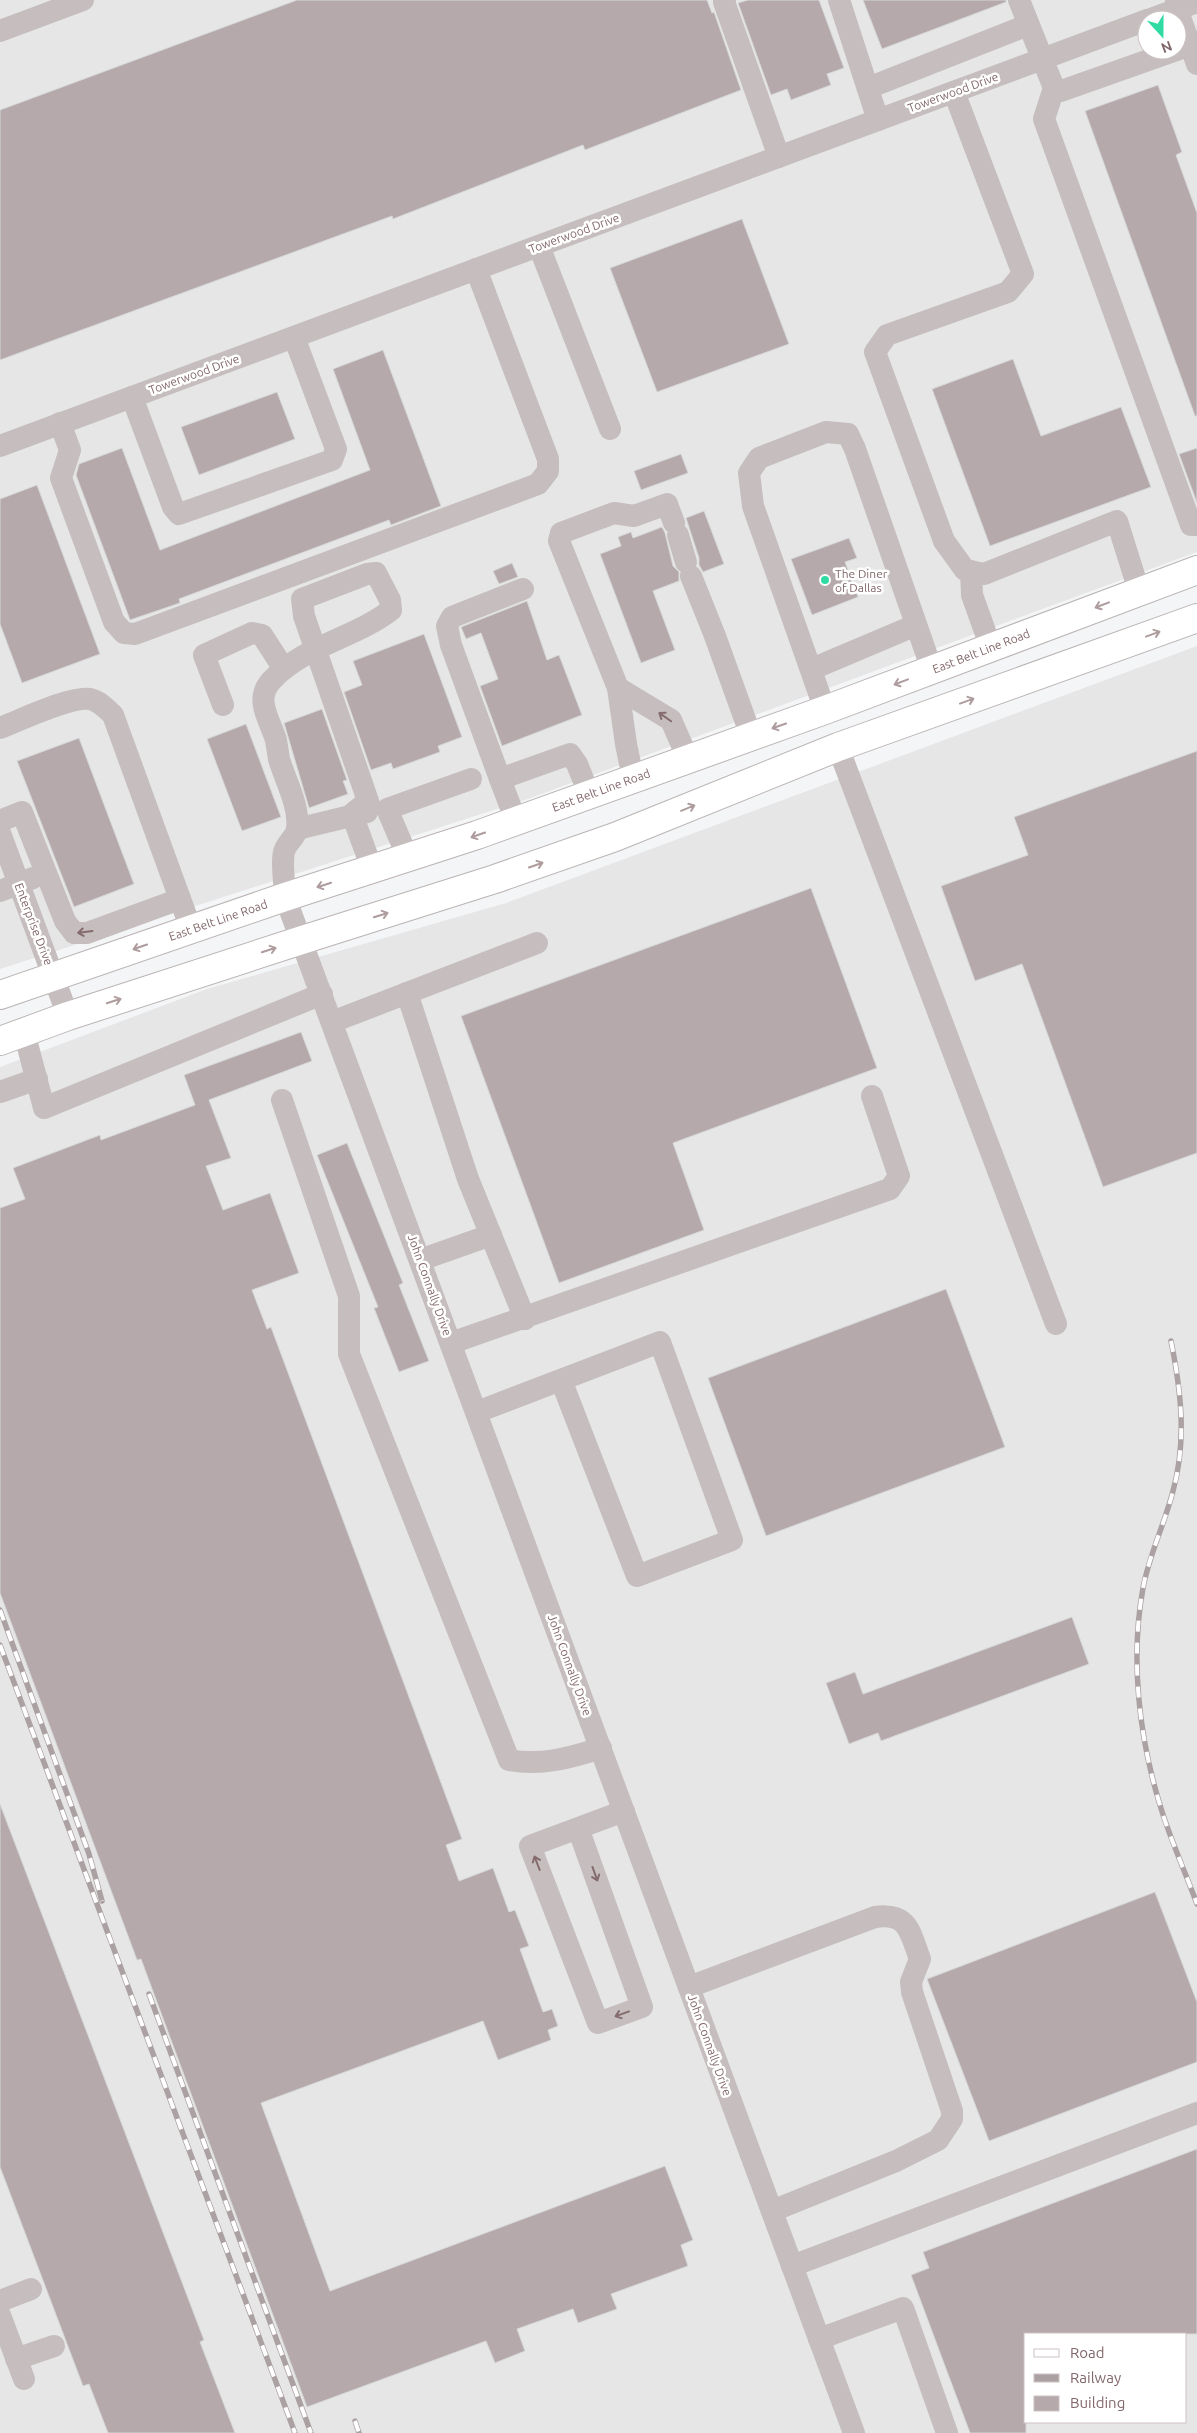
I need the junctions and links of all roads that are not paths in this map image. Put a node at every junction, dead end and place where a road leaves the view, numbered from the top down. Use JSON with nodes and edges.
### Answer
{"nodes":[{"id":1,"x":83,"y":0,"type":"edge"},
{"id":2,"x":725,"y":0,"type":"edge"},
{"id":3,"x":839,"y":0,"type":"edge"},
{"id":4,"x":1019,"y":0,"type":"edge"},
{"id":5,"x":1184,"y":4,"type":"edge"},
{"id":6,"x":1170,"y":10,"type":"edge"},
{"id":7,"x":1137,"y":24,"type":"edge"},
{"id":8,"x":1028,"y":25,"type":"junction"},
{"id":9,"x":0,"y":31,"type":"edge"},
{"id":10,"x":1188,"y":50,"type":"edge"},
{"id":11,"x":1041,"y":60,"type":"junction"},
{"id":12,"x":868,"y":88,"type":"junction"},
{"id":13,"x":1054,"y":88,"type":"junction"},
{"id":14,"x":954,"y":92,"type":"junction"},
{"id":15,"x":878,"y":120,"type":"junction"},
{"id":16,"x":779,"y":157,"type":"junction"},
{"id":17,"x":539,"y":246,"type":"junction"},
{"id":18,"x":476,"y":270,"type":"junction"},
{"id":19,"x":294,"y":337,"type":"junction"},
{"id":20,"x":132,"y":397,"type":"junction"},
{"id":21,"x":60,"y":424,"type":"junction"},
{"id":22,"x":610,"y":429,"type":"dead end"},
{"id":23,"x":0,"y":446,"type":"edge"},
{"id":24,"x":1197,"y":525,"type":"edge"},
{"id":25,"x":1197,"y":570,"type":"edge"},
{"id":26,"x":971,"y":571,"type":"junction"},
{"id":27,"x":524,"y":589,"type":"dead end"},
{"id":28,"x":1139,"y":591,"type":"junction"},
{"id":29,"x":1197,"y":618,"type":"edge"},
{"id":30,"x":916,"y":625,"type":"junction"},
{"id":31,"x":991,"y":648,"type":"junction"},
{"id":32,"x":284,"y":669,"type":"junction"},
{"id":33,"x":812,"y":669,"type":"junction"},
{"id":34,"x":932,"y":670,"type":"junction"},
{"id":35,"x":618,"y":688,"type":"junction"},
{"id":36,"x":223,"y":705,"type":"dead end"},
{"id":37,"x":825,"y":710,"type":"junction"},
{"id":38,"x":0,"y":728,"type":"edge"},
{"id":39,"x":752,"y":736,"type":"junction"},
{"id":40,"x":838,"y":747,"type":"junction"},
{"id":41,"x":688,"y":758,"type":"junction"},
{"id":42,"x":633,"y":778,"type":"junction"},
{"id":43,"x":472,"y":779,"type":"dead end"},
{"id":44,"x":500,"y":779,"type":"junction"},
{"id":45,"x":589,"y":794,"type":"junction"},
{"id":46,"x":388,"y":809,"type":"junction"},
{"id":47,"x":352,"y":814,"type":"junction"},
{"id":48,"x":0,"y":821,"type":"edge"},
{"id":49,"x":516,"y":821,"type":"junction"},
{"id":50,"x":297,"y":830,"type":"junction"},
{"id":51,"x":0,"y":832,"type":"edge"},
{"id":52,"x":408,"y":858,"type":"junction"},
{"id":53,"x":372,"y":869,"type":"junction"},
{"id":54,"x":46,"y":873,"type":"junction"},
{"id":55,"x":10,"y":887,"type":"edge"},
{"id":56,"x":285,"y":897,"type":"junction"},
{"id":57,"x":180,"y":899,"type":"junction"},
{"id":58,"x":191,"y":929,"type":"junction"},
{"id":59,"x":302,"y":940,"type":"junction"},
{"id":60,"x":537,"y":943,"type":"dead end"},
{"id":61,"x":54,"y":976,"type":"junction"},
{"id":62,"x":407,"y":993,"type":"junction"},
{"id":63,"x":322,"y":994,"type":"junction"},
{"id":64,"x":0,"y":996,"type":"edge"},
{"id":65,"x":68,"y":1016,"type":"junction"},
{"id":66,"x":332,"y":1022,"type":"junction"},
{"id":67,"x":12,"y":1037,"type":"edge"},
{"id":68,"x":37,"y":1079,"type":"junction"},
{"id":69,"x":0,"y":1092,"type":"edge"},
{"id":70,"x":872,"y":1096,"type":"dead end"},
{"id":71,"x":282,"y":1100,"type":"dead end"},
{"id":72,"x":491,"y":1236,"type":"junction"},
{"id":73,"x":420,"y":1260,"type":"junction"},
{"id":74,"x":525,"y":1319,"type":"junction"},
{"id":75,"x":1056,"y":1324,"type":"dead end"},
{"id":76,"x":451,"y":1344,"type":"junction"},
{"id":77,"x":561,"y":1380,"type":"junction"},
{"id":78,"x":477,"y":1412,"type":"junction"},
{"id":79,"x":601,"y":1748,"type":"junction"},
{"id":80,"x":624,"y":1811,"type":"junction"},
{"id":81,"x":578,"y":1828,"type":"junction"},
{"id":82,"x":689,"y":1987,"type":"junction"},
{"id":83,"x":1197,"y":2113,"type":"edge"},
{"id":84,"x":772,"y":2211,"type":"junction"},
{"id":85,"x":792,"y":2266,"type":"junction"},
{"id":86,"x":31,"y":2289,"type":"dead end"},
{"id":87,"x":0,"y":2301,"type":"edge"},
{"id":88,"x":0,"y":2315,"type":"edge"},
{"id":89,"x":819,"y":2339,"type":"junction"},
{"id":90,"x":54,"y":2346,"type":"dead end"},
{"id":91,"x":854,"y":2433,"type":"edge"},
{"id":92,"x":947,"y":2433,"type":"edge"}],
"edges":[{"from":1,"to":9,"type":"street"},
{"from":2,"to":16,"type":"street"},
{"from":3,"to":12,"type":"street"},
{"from":4,"to":8,"type":"street"},
{"from":5,"to":6,"type":"street","name":"Towerwood Drive"},
{"from":5,"to":10,"type":"street"},
{"from":7,"to":11,"type":"street","name":"Towerwood Drive"},
{"from":8,"to":11,"type":"street"},
{"from":8,"to":12,"type":"street"},
{"from":10,"to":13,"type":"street"},
{"from":11,"to":13,"type":"street"},
{"from":11,"to":14,"type":"street","name":"Towerwood Drive"},
{"from":12,"to":15,"type":"street"},
{"from":13,"to":24,"type":"street"},
{"from":14,"to":15,"type":"street","name":"Towerwood Drive"},
{"from":14,"to":26,"type":"street"},
{"from":15,"to":16,"type":"street","name":"Towerwood Drive"},
{"from":16,"to":17,"type":"street","name":"Towerwood Drive"},
{"from":17,"to":18,"type":"street","name":"Towerwood Drive"},
{"from":17,"to":22,"type":"street"},
{"from":18,"to":19,"type":"street","name":"Towerwood Drive"},
{"from":18,"to":21,"type":"street"},
{"from":19,"to":20,"type":"street","name":"Towerwood Drive"},
{"from":19,"to":20,"type":"street"},
{"from":20,"to":21,"type":"street","name":"Towerwood Drive"},
{"from":21,"to":23,"type":"street","name":"Towerwood Drive"},
{"from":25,"to":28,"type":"main road","name":"East Belt Line Road"},
{"from":26,"to":28,"type":"street"},
{"from":26,"to":31,"type":"street"},
{"from":27,"to":44,"type":"street"},
{"from":28,"to":31,"type":"main road","name":"East Belt Line Road","one_way":true},
{"from":40,"to":29,"type":"main road","one_way":true},
{"from":30,"to":33,"type":"street"},
{"from":30,"to":33,"type":"street"},
{"from":30,"to":34,"type":"street"},
{"from":31,"to":34,"type":"main road","name":"East Belt Line Road"},
{"from":32,"to":36,"type":"street"},
{"from":32,"to":47,"type":"street"},
{"from":32,"to":50,"type":"street"},
{"from":33,"to":37,"type":"street"},
{"from":34,"to":37,"type":"main road","name":"East Belt Line Road","one_way":true},
{"from":35,"to":39,"type":"street"},
{"from":41,"to":35,"type":"street","one_way":true},
{"from":35,"to":42,"type":"street"},
{"from":37,"to":39,"type":"main road","name":"East Belt Line Road","one_way":true},
{"from":37,"to":40,"type":"main road"},
{"from":38,"to":57,"type":"street"},
{"from":39,"to":41,"type":"main road","name":"East Belt Line Road"},
{"from":59,"to":40,"type":"main road","one_way":true},
{"from":40,"to":75,"type":"street"},
{"from":41,"to":42,"type":"main road","name":"East Belt Line Road"},
{"from":42,"to":45,"type":"main road","name":"East Belt Line Road"},
{"from":43,"to":46,"type":"street"},
{"from":44,"to":45,"type":"street"},
{"from":44,"to":49,"type":"street"},
{"from":45,"to":49,"type":"main road","name":"East Belt Line Road"},
{"from":46,"to":47,"type":"street"},
{"from":46,"to":52,"type":"street"},
{"from":47,"to":50,"type":"street"},
{"from":47,"to":53,"type":"street"},
{"from":48,"to":54,"type":"street"},
{"from":49,"to":52,"type":"main road","name":"East Belt Line Road","one_way":true},
{"from":50,"to":56,"type":"street"},
{"from":51,"to":55,"type":"street","name":"Enterprise Drive"},
{"from":52,"to":53,"type":"main road","name":"East Belt Line Road"},
{"from":53,"to":56,"type":"main road","name":"East Belt Line Road","one_way":true},
{"from":54,"to":55,"type":"street"},
{"from":57,"to":54,"type":"street","one_way":true},
{"from":55,"to":61,"type":"street","name":"Enterprise Drive"},
{"from":56,"to":58,"type":"main road","name":"East Belt Line Road"},
{"from":56,"to":59,"type":"street","name":"John Connally Drive"},
{"from":57,"to":58,"type":"street"},
{"from":58,"to":61,"type":"main road","name":"East Belt Line Road","one_way":true},
{"from":59,"to":63,"type":"street","name":"John Connally Drive"},
{"from":65,"to":59,"type":"main road","one_way":true},
{"from":60,"to":62,"type":"street"},
{"from":61,"to":64,"type":"main road","name":"East Belt Line Road"},
{"from":61,"to":65,"type":"street","name":"Enterprise Drive"},
{"from":62,"to":66,"type":"street"},
{"from":62,"to":72,"type":"street"},
{"from":63,"to":66,"type":"street","name":"John Connally Drive"},
{"from":63,"to":68,"type":"street"},
{"from":65,"to":67,"type":"main road"},
{"from":66,"to":73,"type":"street","name":"John Connally Drive"},
{"from":67,"to":68,"type":"street"},
{"from":68,"to":69,"type":"street"},
{"from":70,"to":74,"type":"street"},
{"from":71,"to":79,"type":"street"},
{"from":72,"to":73,"type":"street"},
{"from":72,"to":74,"type":"street"},
{"from":73,"to":76,"type":"street","name":"John Connally Drive"},
{"from":74,"to":76,"type":"street"},
{"from":76,"to":78,"type":"street","name":"John Connally Drive"},
{"from":77,"to":77,"type":"street"},
{"from":77,"to":78,"type":"street"},
{"from":78,"to":79,"type":"street","name":"John Connally Drive"},
{"from":79,"to":80,"type":"street","name":"John Connally Drive"},
{"from":80,"to":81,"type":"street"},
{"from":80,"to":82,"type":"street","name":"John Connally Drive"},
{"from":81,"to":81,"type":"street","one_way":true},
{"from":82,"to":84,"type":"street","name":"John Connally Drive"},
{"from":82,"to":84,"type":"street"},
{"from":83,"to":85,"type":"street"},
{"from":84,"to":85,"type":"street","name":"John Connally Drive"},
{"from":85,"to":89,"type":"street","name":"John Connally Drive"},
{"from":86,"to":87,"type":"street"},
{"from":88,"to":90,"type":"street"},
{"from":89,"to":91,"type":"street","name":"John Connally Drive"},
{"from":89,"to":92,"type":"street"}]}
